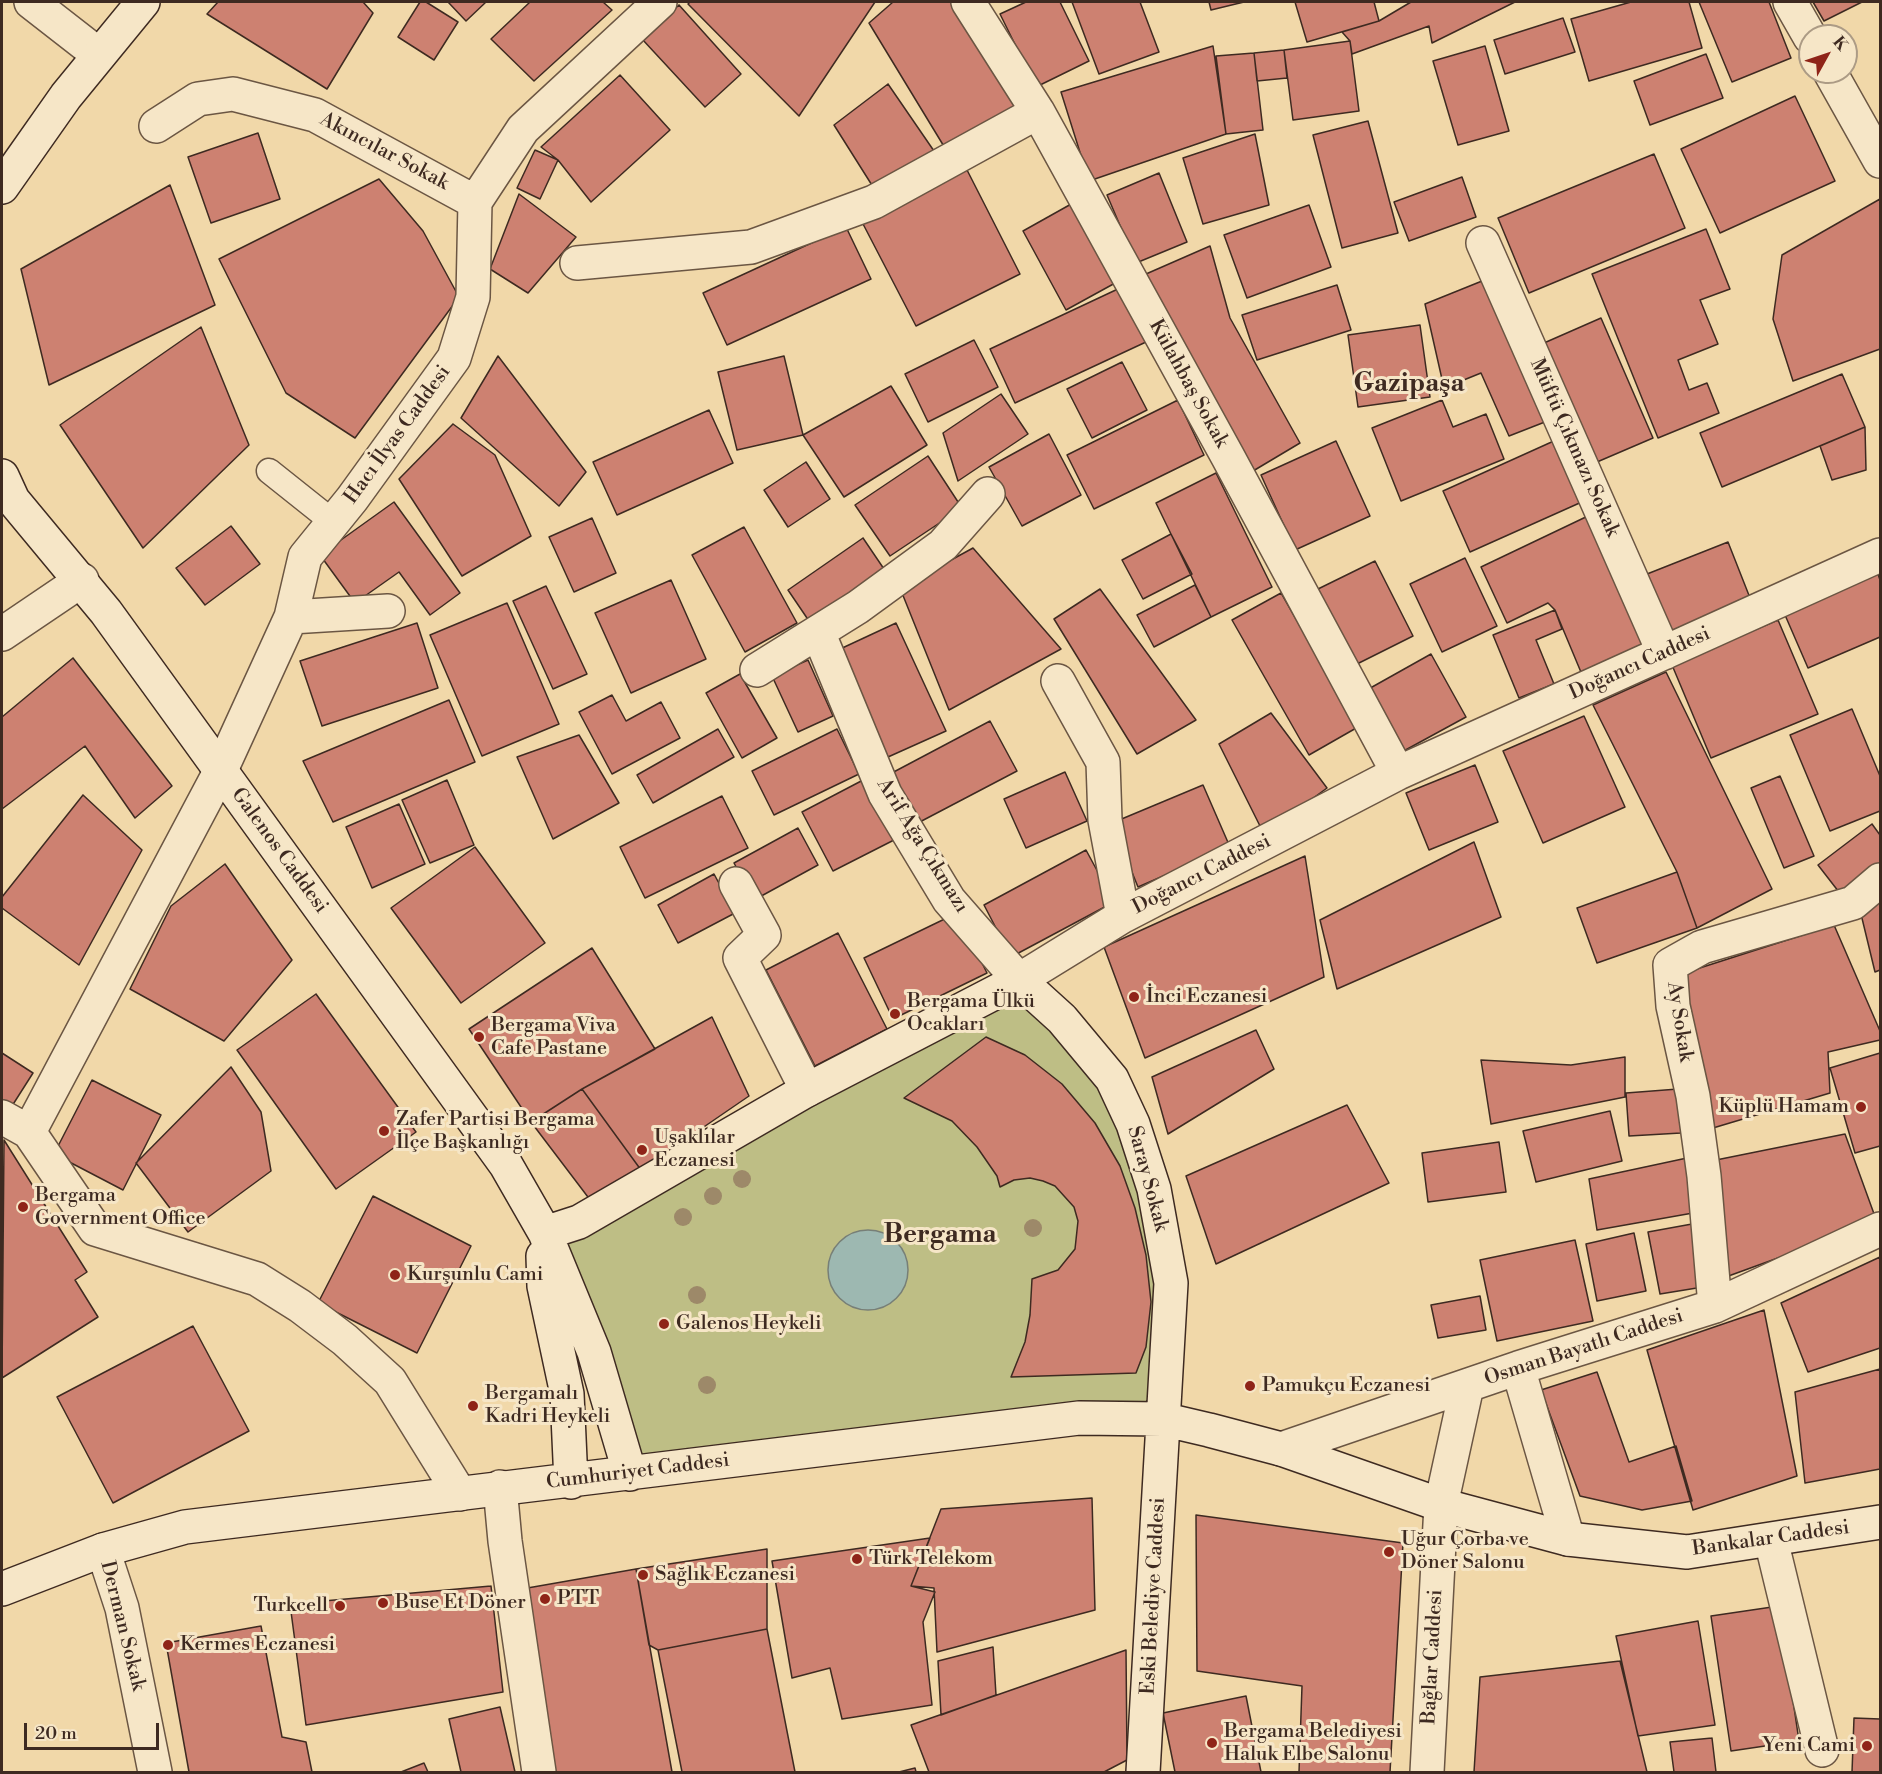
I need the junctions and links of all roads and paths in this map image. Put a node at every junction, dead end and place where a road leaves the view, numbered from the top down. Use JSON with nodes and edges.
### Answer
{"nodes":[{"id":1,"x":31,"y":2,"type":"edge"},
{"id":2,"x":143,"y":2,"type":"edge"},
{"id":3,"x":660,"y":2,"type":"edge"},
{"id":4,"x":968,"y":2,"type":"edge"},
{"id":5,"x":1790,"y":2,"type":"edge"},
{"id":6,"x":1803,"y":24,"type":"edge"},
{"id":7,"x":99,"y":55,"type":"junction"},
{"id":8,"x":1837,"y":84,"type":"edge"},
{"id":9,"x":1038,"y":112,"type":"junction"},
{"id":10,"x":156,"y":126,"type":"dead end"},
{"id":11,"x":1881,"y":161,"type":"edge"},
{"id":12,"x":2,"y":187,"type":"edge"},
{"id":13,"x":475,"y":202,"type":"junction"},
{"id":14,"x":1483,"y":243,"type":"dead end"},
{"id":15,"x":577,"y":263,"type":"dead end"},
{"id":16,"x":269,"y":471,"type":"dead end"},
{"id":17,"x":2,"y":476,"type":"edge"},
{"id":18,"x":988,"y":494,"type":"dead end"},
{"id":19,"x":333,"y":522,"type":"junction"},
{"id":20,"x":1881,"y":555,"type":"edge"},
{"id":21,"x":82,"y":580,"type":"junction"},
{"id":22,"x":388,"y":611,"type":"dead end"},
{"id":23,"x":291,"y":616,"type":"junction"},
{"id":24,"x":818,"y":632,"type":"junction"},
{"id":25,"x":2,"y":634,"type":"edge"},
{"id":26,"x":1664,"y":653,"type":"junction"},
{"id":27,"x":757,"y":670,"type":"dead end"},
{"id":28,"x":1058,"y":681,"type":"dead end"},
{"id":29,"x":220,"y":770,"type":"junction"},
{"id":30,"x":1398,"y":773,"type":"junction"},
{"id":31,"x":1881,"y":880,"type":"edge"},
{"id":32,"x":736,"y":884,"type":"dead end"},
{"id":33,"x":1123,"y":916,"type":"junction"},
{"id":34,"x":1019,"y":980,"type":"junction"},
{"id":35,"x":807,"y":1090,"type":"junction"},
{"id":36,"x":15,"y":1125,"type":"edge"},
{"id":37,"x":1881,"y":1229,"type":"edge"},
{"id":38,"x":545,"y":1233,"type":"junction"},
{"id":39,"x":1715,"y":1306,"type":"junction"},
{"id":40,"x":1518,"y":1368,"type":"junction"},
{"id":41,"x":1467,"y":1386,"type":"junction"},
{"id":42,"x":1162,"y":1419,"type":"junction"},
{"id":43,"x":1281,"y":1449,"type":"junction"},
{"id":44,"x":630,"y":1474,"type":"junction"},
{"id":45,"x":571,"y":1482,"type":"junction"},
{"id":46,"x":500,"y":1487,"type":"junction"},
{"id":47,"x":460,"y":1494,"type":"junction"},
{"id":48,"x":1441,"y":1505,"type":"junction"},
{"id":49,"x":1881,"y":1522,"type":"edge"},
{"id":50,"x":1568,"y":1539,"type":"junction"},
{"id":51,"x":1771,"y":1540,"type":"junction"},
{"id":52,"x":104,"y":1550,"type":"junction"},
{"id":53,"x":2,"y":1589,"type":"edge"},
{"id":54,"x":1822,"y":1750,"type":"dead end"},
{"id":55,"x":155,"y":1773,"type":"edge"},
{"id":56,"x":539,"y":1773,"type":"edge"},
{"id":57,"x":1143,"y":1773,"type":"edge"},
{"id":58,"x":1427,"y":1773,"type":"edge"}],
"edges":[{"from":1,"to":7,"type":"street"},
{"from":2,"to":7,"type":"street"},
{"from":3,"to":13,"type":"street"},
{"from":4,"to":9,"type":"street","name":"Külahbaş Sokak"},
{"from":5,"to":6,"type":"street"},
{"from":7,"to":12,"type":"street"},
{"from":8,"to":11,"type":"street"},
{"from":9,"to":15,"type":"street"},
{"from":9,"to":30,"type":"street","name":"Külahbaş Sokak"},
{"from":10,"to":13,"type":"street","name":"Akıncılar Sokak"},
{"from":13,"to":19,"type":"street","name":"Hacı İlyas Caddesi"},
{"from":14,"to":26,"type":"street","name":"Müftü Çıkmazı Sokak"},
{"from":16,"to":19,"type":"lane"},
{"from":17,"to":21,"type":"street","name":"Galenos Caddesi"},
{"from":18,"to":24,"type":"street"},
{"from":19,"to":23,"type":"street","name":"Hacı İlyas Caddesi"},
{"from":20,"to":26,"type":"street","name":"Doğancı Caddesi"},
{"from":21,"to":25,"type":"street"},
{"from":21,"to":29,"type":"street","name":"Galenos Caddesi"},
{"from":22,"to":23,"type":"street"},
{"from":23,"to":29,"type":"street","name":"Hacı İlyas Caddesi"},
{"from":24,"to":27,"type":"street"},
{"from":24,"to":34,"type":"street","name":"Arif Ağa Çıkmazı"},
{"from":26,"to":30,"type":"street","name":"Doğancı Caddesi"},
{"from":28,"to":33,"type":"street"},
{"from":29,"to":36,"type":"street","name":"Hacı İlyas Caddesi"},
{"from":29,"to":38,"type":"street","name":"Galenos Caddesi"},
{"from":30,"to":33,"type":"street","name":"Doğancı Caddesi"},
{"from":31,"to":39,"type":"street","name":"Ay Sokak"},
{"from":32,"to":35,"type":"street"},
{"from":33,"to":34,"type":"street","name":"Doğancı Caddesi"},
{"from":34,"to":35,"type":"street","name":"Doğancı Caddesi"},
{"from":34,"to":42,"type":"street","name":"Saray Sokak"},
{"from":35,"to":38,"type":"street","name":"Doğancı Caddesi"},
{"from":36,"to":47,"type":"street"},
{"from":37,"to":39,"type":"street","name":"Osman Bayatlı Caddesi"},
{"from":38,"to":44,"type":"street","name":"Galenos Caddesi"},
{"from":38,"to":45,"type":"street"},
{"from":39,"to":40,"type":"street","name":"Osman Bayatlı Caddesi"},
{"from":40,"to":41,"type":"street","name":"Osman Bayatlı Caddesi"},
{"from":40,"to":50,"type":"street"},
{"from":41,"to":43,"type":"street","name":"Osman Bayatlı Caddesi"},
{"from":41,"to":48,"type":"street","name":"Bağlar Caddesi"},
{"from":42,"to":43,"type":"street","name":"Cumhuriyet Caddesi"},
{"from":42,"to":44,"type":"street","name":"Cumhuriyet Caddesi"},
{"from":42,"to":57,"type":"street","name":"Eski Belediye Caddesi"},
{"from":43,"to":48,"type":"street","name":"Bankalar Caddesi"},
{"from":44,"to":45,"type":"street","name":"Cumhuriyet Caddesi"},
{"from":45,"to":46,"type":"street","name":"Cumhuriyet Caddesi"},
{"from":46,"to":47,"type":"street","name":"Cumhuriyet Caddesi"},
{"from":46,"to":56,"type":"street"},
{"from":47,"to":52,"type":"street","name":"Cumhuriyet Caddesi"},
{"from":48,"to":50,"type":"street","name":"Bankalar Caddesi"},
{"from":48,"to":58,"type":"street","name":"Bağlar Caddesi"},
{"from":49,"to":51,"type":"street","name":"Bankalar Caddesi"},
{"from":50,"to":51,"type":"street","name":"Bankalar Caddesi"},
{"from":51,"to":54,"type":"street"},
{"from":52,"to":53,"type":"street","name":"Cumhuriyet Caddesi"},
{"from":52,"to":55,"type":"street","name":"Derman Sokak"}]}
